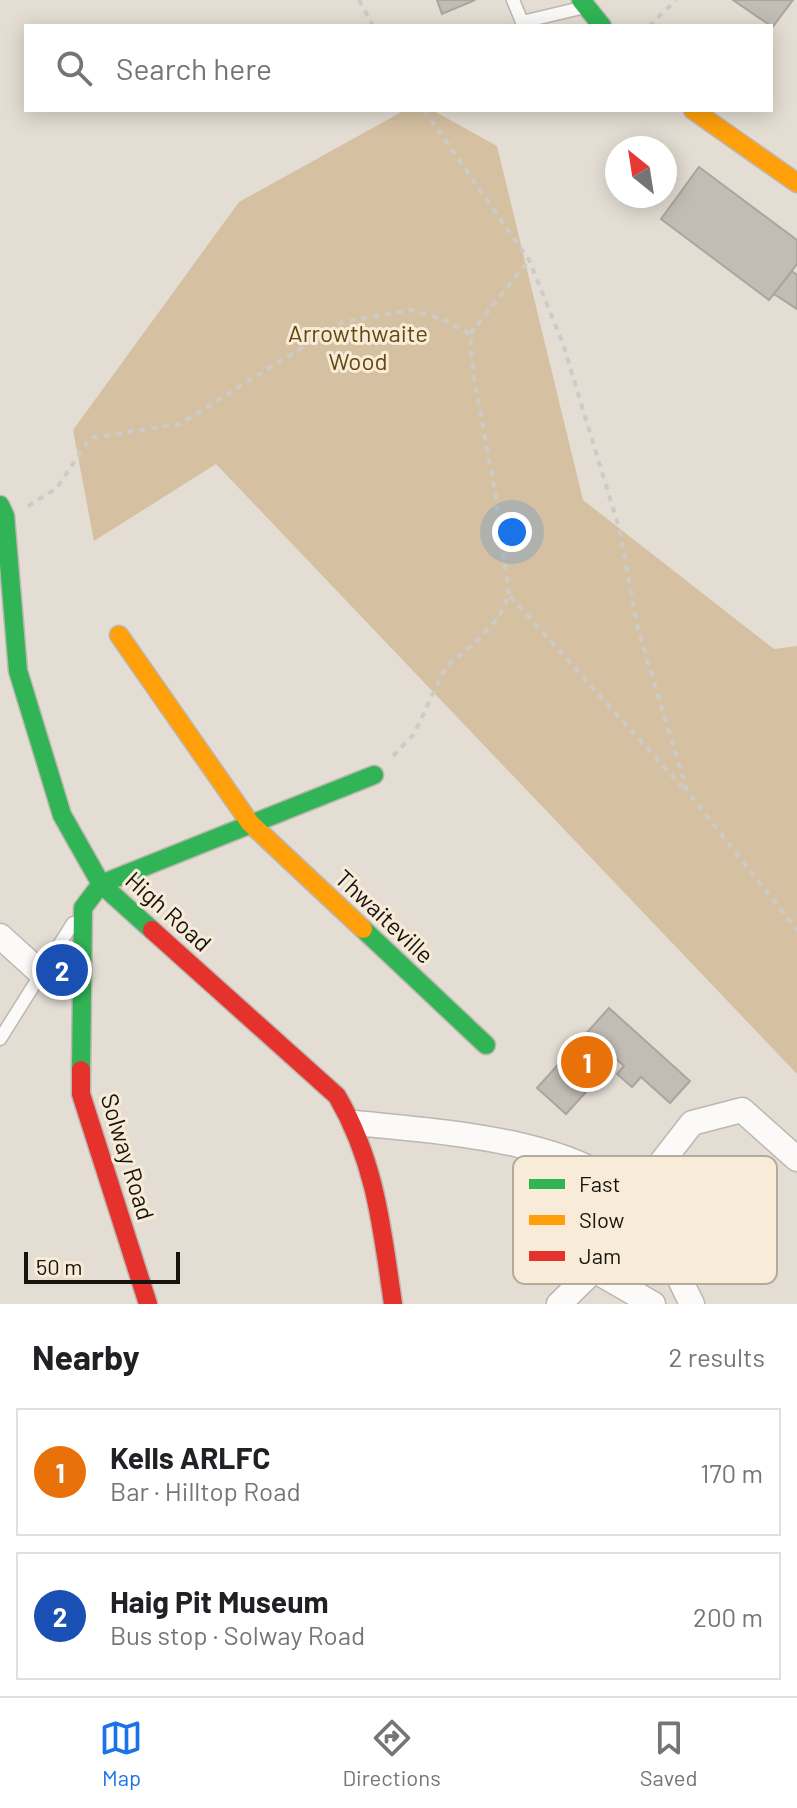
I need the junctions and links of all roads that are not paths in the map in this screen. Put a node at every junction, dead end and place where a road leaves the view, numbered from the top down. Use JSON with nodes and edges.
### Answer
{"nodes":[{"id":1,"x":513,"y":0,"type":"edge"},
{"id":2,"x":583,"y":3,"type":"edge"},
{"id":3,"x":600,"y":24,"type":"edge"},
{"id":4,"x":696,"y":112,"type":"edge"},
{"id":5,"x":797,"y":183,"type":"edge"},
{"id":6,"x":3,"y":513,"type":"edge"},
{"id":7,"x":119,"y":635,"type":"dead end"},
{"id":8,"x":9,"y":669,"type":"edge"},
{"id":9,"x":374,"y":775,"type":"road end"},
{"id":10,"x":250,"y":823,"type":"junction"},
{"id":11,"x":101,"y":884,"type":"junction"},
{"id":12,"x":83,"y":908,"type":"junction"},
{"id":13,"x":0,"y":936,"type":"edge"},
{"id":14,"x":43,"y":975,"type":"junction"},
{"id":15,"x":0,"y":1039,"type":"edge"},
{"id":16,"x":486,"y":1045,"type":"dead end"},
{"id":17,"x":355,"y":1123,"type":"junction"},
{"id":18,"x":554,"y":1156,"type":"edge"},
{"id":19,"x":666,"y":1156,"type":"edge"},
{"id":20,"x":797,"y":1159,"type":"edge"},
{"id":21,"x":580,"y":1284,"type":"edge"},
{"id":22,"x":618,"y":1284,"type":"edge"},
{"id":23,"x":682,"y":1284,"type":"edge"},
{"id":24,"x":148,"y":1304,"type":"edge"},
{"id":25,"x":393,"y":1304,"type":"edge"},
{"id":26,"x":559,"y":1304,"type":"edge"},
{"id":27,"x":653,"y":1304,"type":"edge"},
{"id":28,"x":692,"y":1304,"type":"edge"}],
"edges":[{"from":1,"to":2,"type":"lane"},
{"from":2,"to":3,"type":"street"},
{"from":4,"to":5,"type":"street"},
{"from":6,"to":8,"type":"street","name":"High Road"},
{"from":7,"to":10,"type":"street","name":"Thwaiteville"},
{"from":8,"to":11,"type":"street","name":"High Road"},
{"from":9,"to":10,"type":"street"},
{"from":10,"to":11,"type":"street"},
{"from":10,"to":16,"type":"street","name":"Thwaiteville"},
{"from":11,"to":12,"type":"street"},
{"from":11,"to":17,"type":"street","name":"High Road"},
{"from":12,"to":14,"type":"lane"},
{"from":12,"to":24,"type":"street","name":"Solway Road"},
{"from":13,"to":14,"type":"street"},
{"from":14,"to":15,"type":"lane"},
{"from":17,"to":18,"type":"street"},
{"from":17,"to":25,"type":"street","name":"High Road"},
{"from":19,"to":20,"type":"street"},
{"from":21,"to":26,"type":"street"},
{"from":22,"to":27,"type":"street"},
{"from":23,"to":28,"type":"street"}]}
